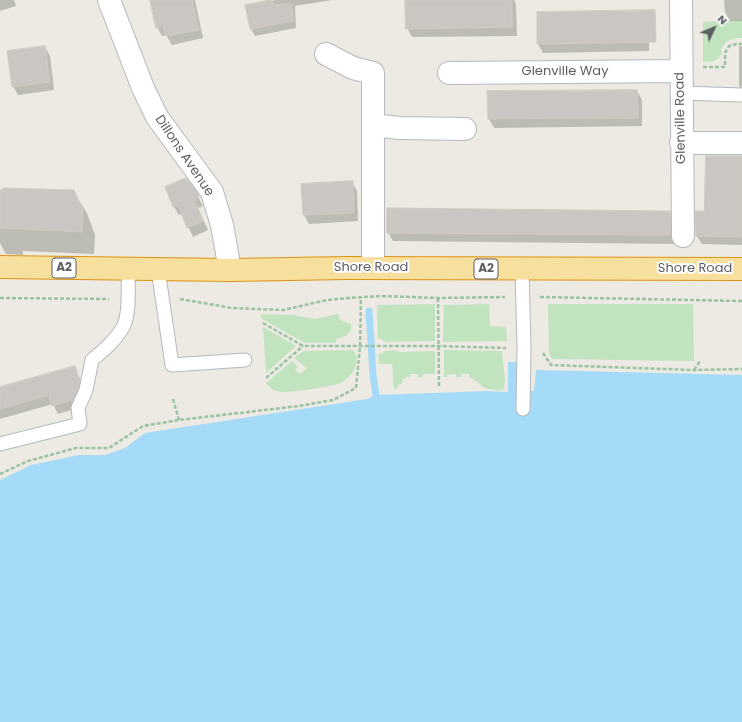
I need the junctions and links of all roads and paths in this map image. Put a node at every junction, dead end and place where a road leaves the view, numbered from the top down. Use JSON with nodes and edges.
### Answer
{"nodes":[{"id":1,"x":109,"y":0,"type":"edge"},
{"id":2,"x":681,"y":0,"type":"edge"},
{"id":3,"x":742,"y":44,"type":"edge"},
{"id":4,"x":326,"y":54,"type":"dead end"},
{"id":5,"x":680,"y":69,"type":"junction"},
{"id":6,"x":449,"y":73,"type":"dead end"},
{"id":7,"x":681,"y":93,"type":"junction"},
{"id":8,"x":742,"y":95,"type":"edge"},
{"id":9,"x":373,"y":125,"type":"junction"},
{"id":10,"x":464,"y":128,"type":"dead end"},
{"id":11,"x":681,"y":143,"type":"junction"},
{"id":12,"x":742,"y":143,"type":"edge"},
{"id":13,"x":683,"y":236,"type":"dead end"},
{"id":14,"x":0,"y":267,"type":"edge"},
{"id":15,"x":372,"y":268,"type":"junction"},
{"id":16,"x":128,"y":269,"type":"junction"},
{"id":17,"x":158,"y":269,"type":"junction"},
{"id":18,"x":522,"y":269,"type":"junction"},
{"id":19,"x":230,"y":270,"type":"junction"},
{"id":20,"x":742,"y":270,"type":"edge"},
{"id":21,"x":361,"y":297,"type":"junction"},
{"id":22,"x":522,"y":297,"type":"junction"},
{"id":23,"x":348,"y":298,"type":"dead end"},
{"id":24,"x":438,"y":298,"type":"junction"},
{"id":25,"x":742,"y":301,"type":"edge"},
{"id":26,"x":262,"y":323,"type":"dead end"},
{"id":27,"x":303,"y":346,"type":"junction"},
{"id":28,"x":438,"y":346,"type":"junction"},
{"id":29,"x":360,"y":347,"type":"junction"},
{"id":30,"x":524,"y":348,"type":"junction"},
{"id":31,"x":245,"y":360,"type":"dead end"},
{"id":32,"x":700,"y":361,"type":"dead end"},
{"id":33,"x":742,"y":369,"type":"edge"},
{"id":34,"x":694,"y":370,"type":"junction"},
{"id":35,"x":266,"y":378,"type":"dead end"},
{"id":36,"x":439,"y":388,"type":"dead end"},
{"id":37,"x":173,"y":399,"type":"dead end"},
{"id":38,"x":523,"y":409,"type":"dead end"},
{"id":39,"x":179,"y":420,"type":"junction"},
{"id":40,"x":0,"y":444,"type":"edge"},
{"id":41,"x":0,"y":474,"type":"edge"}],
"edges":[{"from":1,"to":19,"type":"street","name":"Dillons Avenue"},
{"from":2,"to":5,"type":"street","name":"Glenville Road"},
{"from":3,"to":5,"type":"path"},
{"from":4,"to":9,"type":"street"},
{"from":5,"to":6,"type":"street","name":"Glenville Way"},
{"from":5,"to":7,"type":"street","name":"Glenville Road"},
{"from":7,"to":8,"type":"lane"},
{"from":7,"to":11,"type":"street","name":"Glenville Road"},
{"from":9,"to":10,"type":"street"},
{"from":9,"to":15,"type":"street"},
{"from":11,"to":12,"type":"street"},
{"from":11,"to":13,"type":"street","name":"Glenville Road"},
{"from":14,"to":16,"type":"highway","name":"Shore Road","number":"A2"},
{"from":15,"to":18,"type":"highway","name":"Shore Road","number":"A2"},
{"from":15,"to":19,"type":"highway","name":"Shore Road","number":"A2"},
{"from":16,"to":17,"type":"highway","name":"Shore Road","number":"A2"},
{"from":16,"to":40,"type":"lane"},
{"from":17,"to":19,"type":"highway","name":"Shore Road","number":"A2"},
{"from":17,"to":31,"type":"lane"},
{"from":18,"to":20,"type":"highway","name":"Shore Road","number":"A2"},
{"from":18,"to":22,"type":"lane"},
{"from":21,"to":23,"type":"path"},
{"from":21,"to":24,"type":"path"},
{"from":21,"to":29,"type":"path"},
{"from":22,"to":24,"type":"path"},
{"from":22,"to":25,"type":"path"},
{"from":22,"to":30,"type":"lane"},
{"from":24,"to":28,"type":"path"},
{"from":26,"to":27,"type":"path"},
{"from":27,"to":29,"type":"path"},
{"from":27,"to":35,"type":"path"},
{"from":28,"to":29,"type":"path"},
{"from":28,"to":30,"type":"path"},
{"from":28,"to":36,"type":"path"},
{"from":29,"to":39,"type":"path"},
{"from":30,"to":34,"type":"path"},
{"from":30,"to":38,"type":"lane"},
{"from":32,"to":34,"type":"path"},
{"from":33,"to":34,"type":"path"},
{"from":37,"to":39,"type":"path"},
{"from":39,"to":41,"type":"path"}]}
